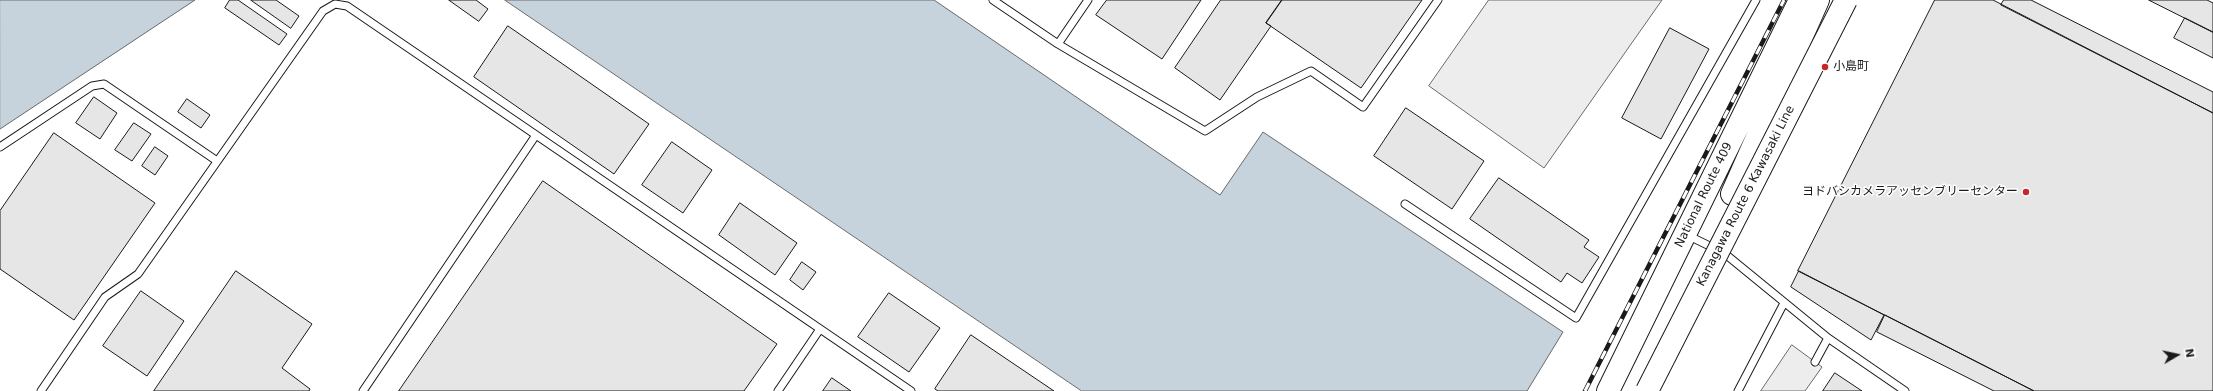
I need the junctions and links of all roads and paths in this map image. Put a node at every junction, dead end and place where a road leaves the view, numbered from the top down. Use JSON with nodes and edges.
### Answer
{"nodes":[{"id":1,"x":994,"y":0,"type":"edge"},
{"id":2,"x":1088,"y":0,"type":"edge"},
{"id":3,"x":1438,"y":0,"type":"edge"},
{"id":4,"x":1756,"y":0,"type":"edge"},
{"id":5,"x":1800,"y":0,"type":"edge"},
{"id":6,"x":1818,"y":0,"type":"edge"},
{"id":7,"x":1830,"y":0,"type":"edge"},
{"id":8,"x":1846,"y":0,"type":"edge"},
{"id":9,"x":1850,"y":0,"type":"edge"},
{"id":10,"x":1058,"y":44,"type":"junction"},
{"id":11,"x":536,"y":135,"type":"junction"},
{"id":12,"x":0,"y":147,"type":"edge"},
{"id":13,"x":217,"y":161,"type":"junction"},
{"id":14,"x":1732,"y":194,"type":"junction"},
{"id":15,"x":1405,"y":204,"type":"dead end"},
{"id":16,"x":1685,"y":234,"type":"junction"},
{"id":17,"x":1724,"y":253,"type":"junction"},
{"id":18,"x":1784,"y":303,"type":"junction"},
{"id":19,"x":820,"y":329,"type":"junction"},
{"id":20,"x":1828,"y":338,"type":"junction"},
{"id":21,"x":1815,"y":362,"type":"dead end"},
{"id":22,"x":41,"y":391,"type":"edge"},
{"id":23,"x":363,"y":391,"type":"edge"},
{"id":24,"x":778,"y":391,"type":"edge"},
{"id":25,"x":911,"y":391,"type":"edge"},
{"id":26,"x":1608,"y":391,"type":"edge"},
{"id":27,"x":1632,"y":391,"type":"edge"},
{"id":28,"x":1647,"y":391,"type":"edge"},
{"id":29,"x":1655,"y":391,"type":"edge"},
{"id":30,"x":1738,"y":391,"type":"edge"},
{"id":31,"x":1905,"y":391,"type":"edge"}],
"edges":[{"from":1,"to":10,"type":"lane"},
{"from":2,"to":10,"type":"lane"},
{"from":3,"to":10,"type":"lane"},
{"from":4,"to":15,"type":"lane"},
{"from":5,"to":16,"type":"highway","name":"National Route 409"},
{"from":6,"to":14,"type":"highway"},
{"from":7,"to":14,"type":"highway","name":"Kanagawa Route 6 Kawasaki Line"},
{"from":8,"to":28,"type":"highway","name":"Kanagawa Route 6 Kawasaki Line","bridge":true},
{"from":9,"to":17,"type":"highway"},
{"from":11,"to":13,"type":"lane"},
{"from":11,"to":19,"type":"lane"},
{"from":11,"to":23,"type":"lane"},
{"from":12,"to":13,"type":"lane"},
{"from":13,"to":22,"type":"lane"},
{"from":14,"to":27,"type":"highway","name":"Kanagawa Route 6 Kawasaki Line"},
{"from":16,"to":17,"type":"lane"},
{"from":16,"to":26,"type":"highway","name":"National Route 409"},
{"from":17,"to":18,"type":"lane"},
{"from":17,"to":29,"type":"highway"},
{"from":18,"to":20,"type":"lane"},
{"from":18,"to":30,"type":"lane"},
{"from":19,"to":24,"type":"lane"},
{"from":19,"to":25,"type":"lane"},
{"from":20,"to":21,"type":"lane"},
{"from":20,"to":31,"type":"lane"}]}
